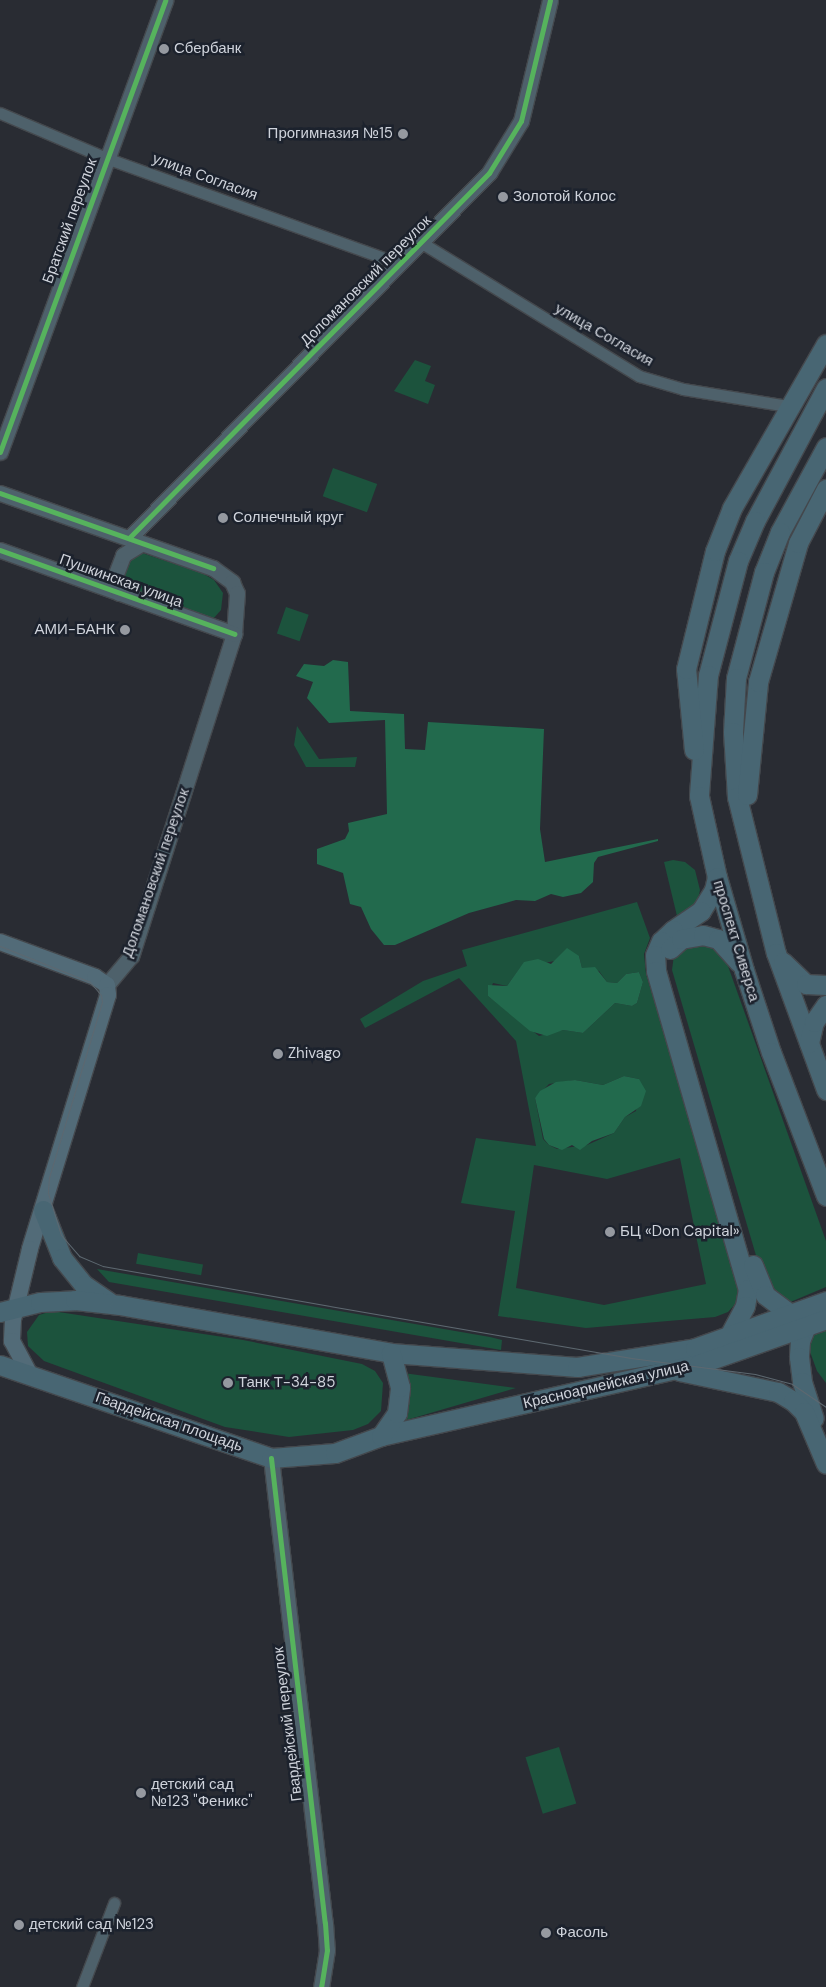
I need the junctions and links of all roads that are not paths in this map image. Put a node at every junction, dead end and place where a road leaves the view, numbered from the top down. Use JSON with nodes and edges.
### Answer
{"nodes":[{"id":1,"x":165,"y":0,"type":"edge"},
{"id":2,"x":550,"y":0,"type":"edge"},
{"id":3,"x":0,"y":114,"type":"edge"},
{"id":4,"x":106,"y":158,"type":"junction"},
{"id":5,"x":422,"y":243,"type":"junction"},
{"id":6,"x":401,"y":264,"type":"junction"},
{"id":7,"x":826,"y":344,"type":"edge"},
{"id":8,"x":826,"y":388,"type":"edge"},
{"id":9,"x":788,"y":406,"type":"junction"},
{"id":10,"x":826,"y":447,"type":"edge"},
{"id":11,"x":0,"y":452,"type":"edge"},
{"id":12,"x":826,"y":489,"type":"edge"},
{"id":13,"x":0,"y":493,"type":"edge"},
{"id":14,"x":136,"y":540,"type":"junction"},
{"id":15,"x":0,"y":550,"type":"edge"},
{"id":16,"x":119,"y":593,"type":"junction"},
{"id":17,"x":236,"y":608,"type":"junction"},
{"id":18,"x":215,"y":627,"type":"junction"},
{"id":19,"x":234,"y":634,"type":"junction"},
{"id":20,"x":699,"y":796,"type":"junction"},
{"id":21,"x":750,"y":851,"type":"junction"},
{"id":22,"x":717,"y":877,"type":"junction"},
{"id":23,"x":0,"y":942,"type":"edge"},
{"id":24,"x":776,"y":953,"type":"junction"},
{"id":25,"x":744,"y":970,"type":"junction"},
{"id":26,"x":107,"y":985,"type":"junction"},
{"id":27,"x":826,"y":985,"type":"edge"},
{"id":28,"x":826,"y":1005,"type":"edge"},
{"id":29,"x":809,"y":1043,"type":"junction"},
{"id":30,"x":826,"y":1090,"type":"edge"},
{"id":31,"x":826,"y":1196,"type":"edge"},
{"id":32,"x":43,"y":1210,"type":"junction"},
{"id":33,"x":112,"y":1304,"type":"junction"},
{"id":34,"x":8,"y":1310,"type":"edge"},
{"id":35,"x":790,"y":1314,"type":"junction"},
{"id":36,"x":817,"y":1315,"type":"edge"},
{"id":37,"x":729,"y":1336,"type":"junction"},
{"id":38,"x":390,"y":1353,"type":"junction"},
{"id":39,"x":0,"y":1365,"type":"edge"},
{"id":40,"x":673,"y":1370,"type":"junction"},
{"id":41,"x":31,"y":1376,"type":"junction"},
{"id":42,"x":381,"y":1436,"type":"junction"},
{"id":43,"x":826,"y":1446,"type":"edge"},
{"id":44,"x":271,"y":1458,"type":"junction"},
{"id":45,"x":826,"y":1464,"type":"edge"},
{"id":46,"x":114,"y":1903,"type":"dead end"},
{"id":47,"x":82,"y":1987,"type":"edge"},
{"id":48,"x":321,"y":1987,"type":"edge"}],
"edges":[{"from":1,"to":4,"type":"street","name":"Братский переулок"},
{"from":2,"to":5,"type":"street","name":"Доломановский переулок"},
{"from":3,"to":4,"type":"street","name":"улица Согласия"},
{"from":4,"to":6,"type":"street","name":"улица Согласия"},
{"from":4,"to":11,"type":"street","name":"Братский переулок"},
{"from":5,"to":6,"type":"street","name":"Доломановский переулок"},
{"from":5,"to":9,"type":"street","name":"улица Согласия"},
{"from":6,"to":14,"type":"street","name":"Доломановский переулок"},
{"from":7,"to":9,"type":"main road"},
{"from":8,"to":20,"type":"main road","name":"проспект Сиверса"},
{"from":9,"to":20,"type":"main road"},
{"from":10,"to":21,"type":"main road"},
{"from":12,"to":21,"type":"main road"},
{"from":13,"to":14,"type":"street"},
{"from":14,"to":16,"type":"street","name":"Доломановский переулок"},
{"from":14,"to":17,"type":"street","name":"Доломановский переулок"},
{"from":15,"to":16,"type":"street","name":"Пушкинская улица"},
{"from":16,"to":18,"type":"street","name":"Пушкинская улица"},
{"from":17,"to":18,"type":"street"},
{"from":17,"to":19,"type":"street","name":"Доломановский переулок"},
{"from":18,"to":19,"type":"street","name":"Пушкинская улица"},
{"from":19,"to":26,"type":"street","name":"Доломановский переулок"},
{"from":20,"to":22,"type":"main road","name":"проспект Сиверса"},
{"from":21,"to":24,"type":"main road"},
{"from":22,"to":25,"type":"main road","name":"проспект Сиверса"},
{"from":22,"to":37,"type":"main road"},
{"from":23,"to":26,"type":"main road"},
{"from":24,"to":27,"type":"main road"},
{"from":24,"to":29,"type":"main road"},
{"from":25,"to":31,"type":"main road","name":"проспект Сиверса"},
{"from":25,"to":35,"type":"main road"},
{"from":26,"to":32,"type":"main road"},
{"from":28,"to":29,"type":"main road"},
{"from":29,"to":30,"type":"main road"},
{"from":32,"to":33,"type":"main road"},
{"from":32,"to":34,"type":"main road"},
{"from":33,"to":34,"type":"main road"},
{"from":33,"to":38,"type":"main road"},
{"from":34,"to":41,"type":"main road"},
{"from":35,"to":36,"type":"main road","name":"Красноармейская улица"},
{"from":35,"to":37,"type":"main road","name":"Красноармейская улица"},
{"from":36,"to":40,"type":"main road","name":"Красноармейская улица"},
{"from":36,"to":43,"type":"main road"},
{"from":37,"to":38,"type":"main road","name":"Красноармейская улица"},
{"from":38,"to":42,"type":"main road"},
{"from":39,"to":41,"type":"main road"},
{"from":40,"to":42,"type":"main road","name":"Красноармейская улица"},
{"from":40,"to":45,"type":"main road"},
{"from":41,"to":44,"type":"main road","name":"Гвардейская площадь"},
{"from":42,"to":44,"type":"main road","name":"Гвардейская площадь"},
{"from":44,"to":48,"type":"street","name":"Гвардейский переулок"},
{"from":46,"to":47,"type":"street"}]}
